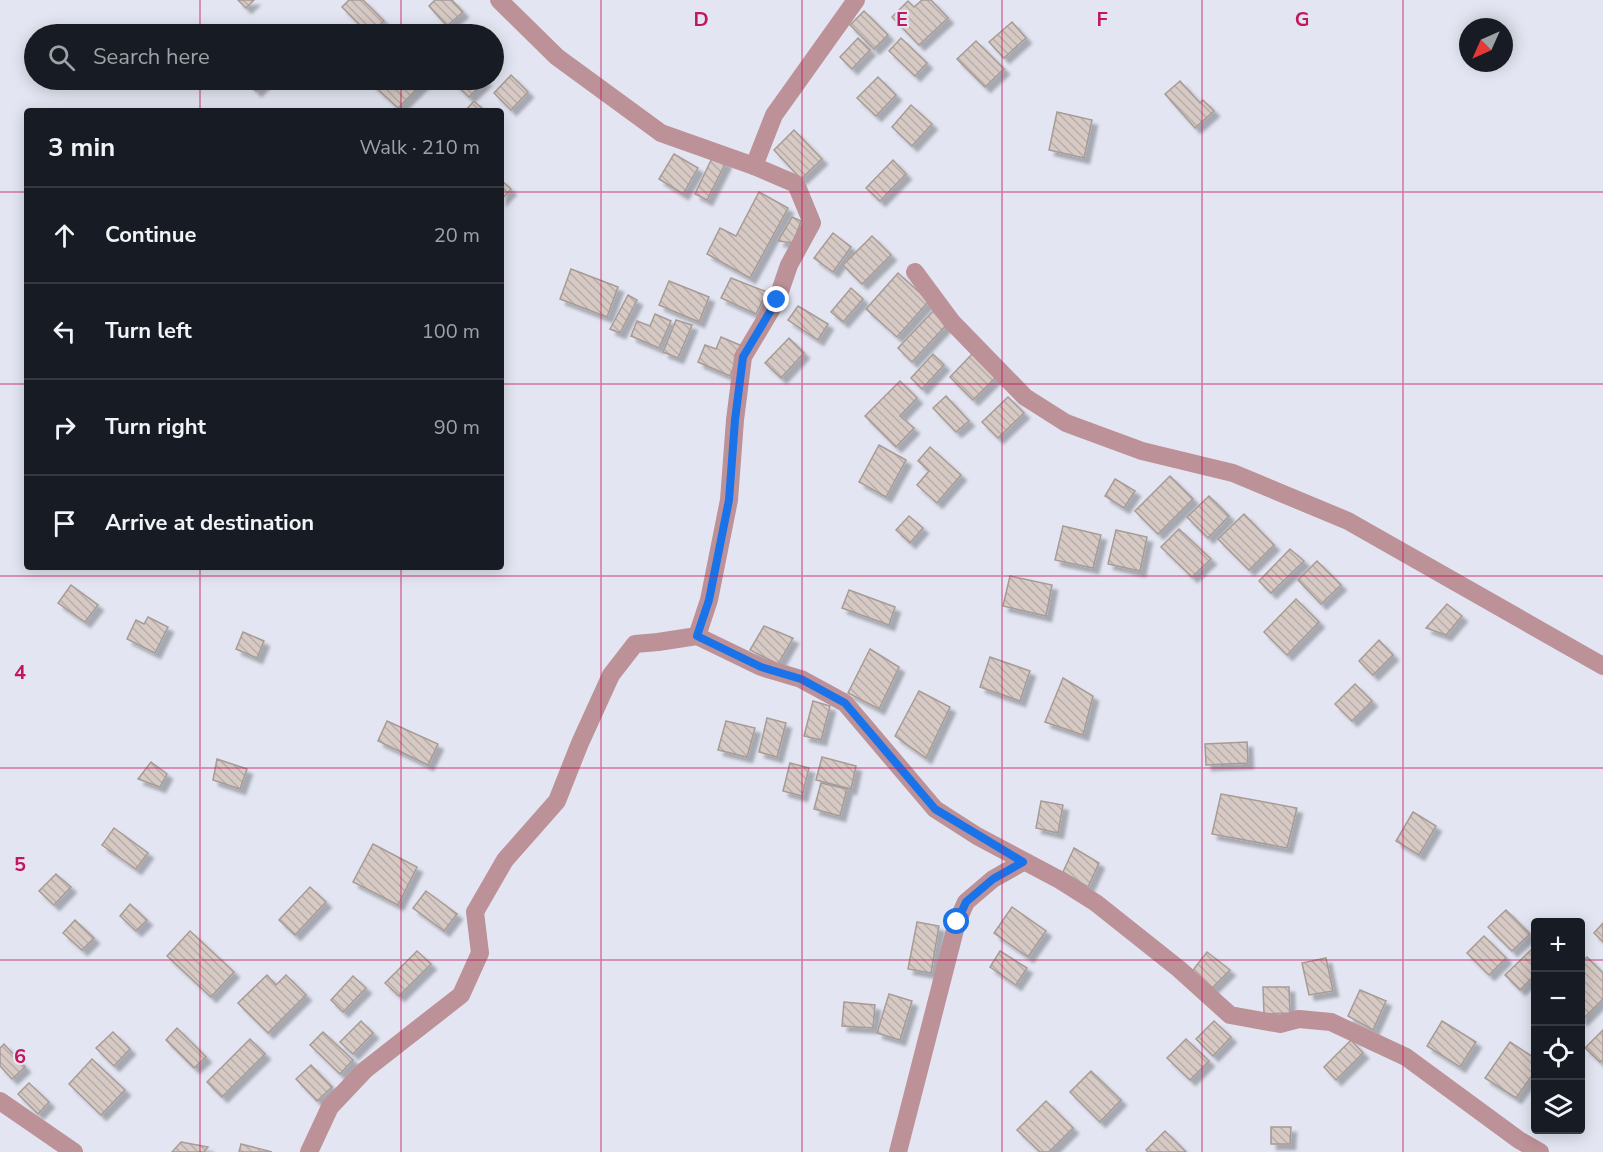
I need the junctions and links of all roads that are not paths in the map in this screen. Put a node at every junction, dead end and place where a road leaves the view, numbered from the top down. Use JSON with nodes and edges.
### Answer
{"nodes":[{"id":1,"x":499,"y":0,"type":"edge"},
{"id":2,"x":856,"y":0,"type":"edge"},
{"id":3,"x":754,"y":166,"type":"junction"},
{"id":4,"x":915,"y":272,"type":"dead end"},
{"id":5,"x":697,"y":636,"type":"junction"},
{"id":6,"x":1603,"y":666,"type":"edge"},
{"id":7,"x":1023,"y":862,"type":"junction"},
{"id":8,"x":0,"y":1101,"type":"edge"},
{"id":9,"x":74,"y":1152,"type":"edge"},
{"id":10,"x":309,"y":1152,"type":"edge"},
{"id":11,"x":898,"y":1152,"type":"edge"},
{"id":12,"x":1540,"y":1152,"type":"edge"}],
"edges":[{"from":1,"to":3,"type":"street"},
{"from":2,"to":3,"type":"street"},
{"from":3,"to":5,"type":"street"},
{"from":4,"to":6,"type":"street"},
{"from":5,"to":7,"type":"street"},
{"from":5,"to":10,"type":"street"},
{"from":7,"to":11,"type":"street"},
{"from":7,"to":12,"type":"street"},
{"from":8,"to":9,"type":"street"}]}
